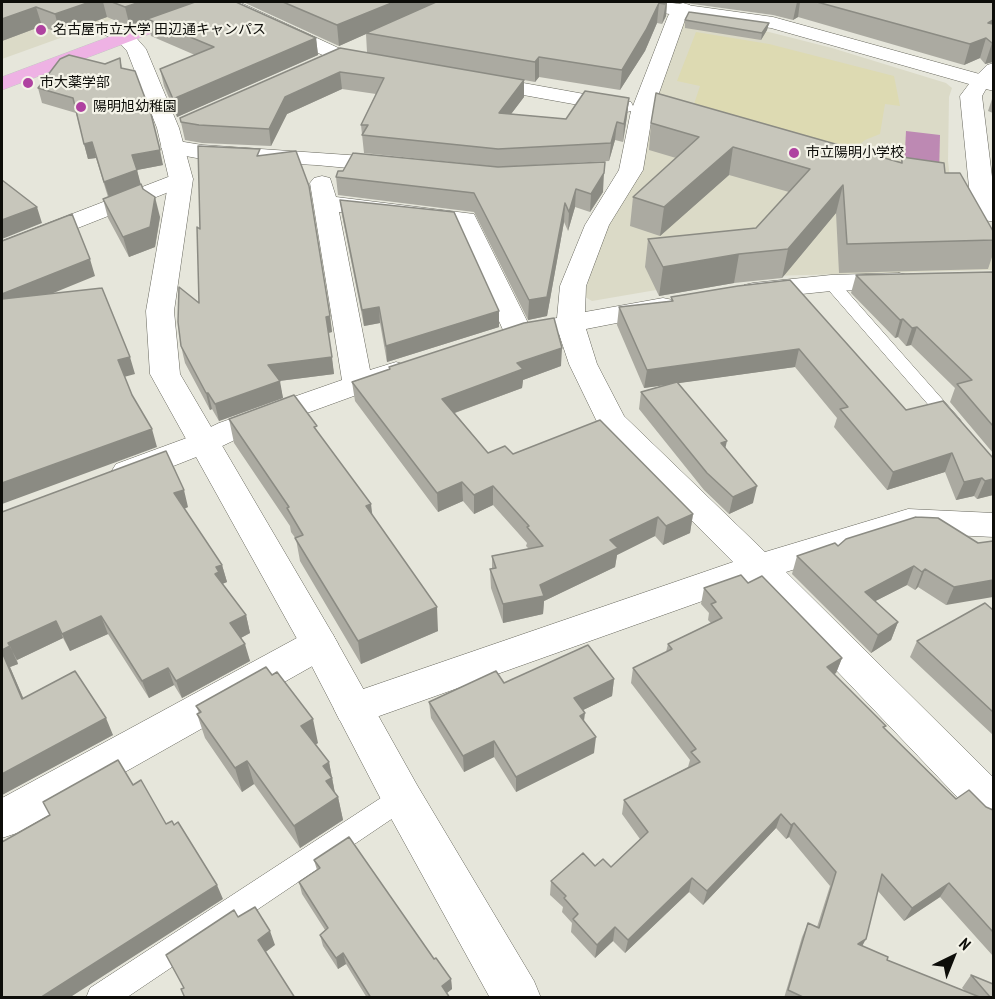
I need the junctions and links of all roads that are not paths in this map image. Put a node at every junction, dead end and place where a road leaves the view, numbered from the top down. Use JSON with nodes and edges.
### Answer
{"nodes":[{"id":1,"x":190,"y":2,"type":"edge"},
{"id":2,"x":217,"y":2,"type":"edge"},
{"id":3,"x":225,"y":2,"type":"edge"},
{"id":4,"x":619,"y":2,"type":"edge"},
{"id":5,"x":668,"y":5,"type":"edge"},
{"id":6,"x":118,"y":34,"type":"junction"},
{"id":7,"x":372,"y":41,"type":"edge"},
{"id":8,"x":340,"y":56,"type":"junction"},
{"id":9,"x":387,"y":64,"type":"edge"},
{"id":10,"x":318,"y":66,"type":"edge"},
{"id":11,"x":2,"y":72,"type":"edge"},
{"id":12,"x":456,"y":77,"type":"edge"},
{"id":13,"x":990,"y":78,"type":"edge"},
{"id":14,"x":2,"y":84,"type":"edge"},
{"id":15,"x":642,"y":110,"type":"junction"},
{"id":16,"x":176,"y":134,"type":"junction"},
{"id":17,"x":316,"y":158,"type":"junction"},
{"id":18,"x":418,"y":168,"type":"edge"},
{"id":19,"x":181,"y":179,"type":"junction"},
{"id":20,"x":327,"y":203,"type":"junction"},
{"id":21,"x":993,"y":215,"type":"edge"},
{"id":22,"x":2,"y":250,"type":"edge"},
{"id":23,"x":919,"y":280,"type":"edge"},
{"id":24,"x":831,"y":283,"type":"junction"},
{"id":25,"x":734,"y":292,"type":"edge"},
{"id":26,"x":687,"y":302,"type":"edge"},
{"id":27,"x":570,"y":324,"type":"junction"},
{"id":28,"x":519,"y":332,"type":"junction"},
{"id":29,"x":486,"y":342,"type":"edge"},
{"id":30,"x":422,"y":363,"type":"edge"},
{"id":31,"x":358,"y":384,"type":"junction"},
{"id":32,"x":963,"y":434,"type":"edge"},
{"id":33,"x":203,"y":443,"type":"junction"},
{"id":34,"x":102,"y":481,"type":"edge"},
{"id":35,"x":993,"y":525,"type":"edge"},
{"id":36,"x":759,"y":567,"type":"junction"},
{"id":37,"x":319,"y":644,"type":"junction"},
{"id":38,"x":354,"y":709,"type":"junction"},
{"id":39,"x":402,"y":798,"type":"junction"},
{"id":40,"x":993,"y":807,"type":"edge"},
{"id":41,"x":2,"y":819,"type":"edge"},
{"id":42,"x":100,"y":998,"type":"edge"},
{"id":43,"x":517,"y":998,"type":"edge"}],
"edges":[{"from":1,"to":6,"type":"main road"},
{"from":2,"to":6,"type":"main road"},
{"from":3,"to":8,"type":"street"},
{"from":4,"to":5,"type":"street"},
{"from":5,"to":13,"type":"street"},
{"from":5,"to":15,"type":"street"},
{"from":6,"to":11,"type":"main road"},
{"from":6,"to":14,"type":"main road"},
{"from":6,"to":16,"type":"street"},
{"from":7,"to":8,"type":"street"},
{"from":8,"to":9,"type":"street"},
{"from":8,"to":10,"type":"street"},
{"from":12,"to":15,"type":"street"},
{"from":13,"to":21,"type":"street"},
{"from":15,"to":27,"type":"street"},
{"from":16,"to":17,"type":"street"},
{"from":16,"to":19,"type":"street"},
{"from":17,"to":18,"type":"street"},
{"from":17,"to":20,"type":"street"},
{"from":19,"to":22,"type":"street"},
{"from":19,"to":33,"type":"street"},
{"from":20,"to":28,"type":"street"},
{"from":20,"to":31,"type":"street"},
{"from":23,"to":24,"type":"street"},
{"from":24,"to":25,"type":"street"},
{"from":24,"to":32,"type":"lane"},
{"from":26,"to":27,"type":"street"},
{"from":27,"to":28,"type":"street"},
{"from":27,"to":36,"type":"street"},
{"from":28,"to":29,"type":"street"},
{"from":30,"to":31,"type":"street"},
{"from":31,"to":33,"type":"street"},
{"from":33,"to":34,"type":"street"},
{"from":33,"to":37,"type":"street"},
{"from":35,"to":36,"type":"street"},
{"from":36,"to":38,"type":"street"},
{"from":36,"to":40,"type":"street"},
{"from":37,"to":38,"type":"street"},
{"from":37,"to":41,"type":"street"},
{"from":38,"to":39,"type":"street"},
{"from":39,"to":42,"type":"lane"},
{"from":39,"to":43,"type":"street"}]}
